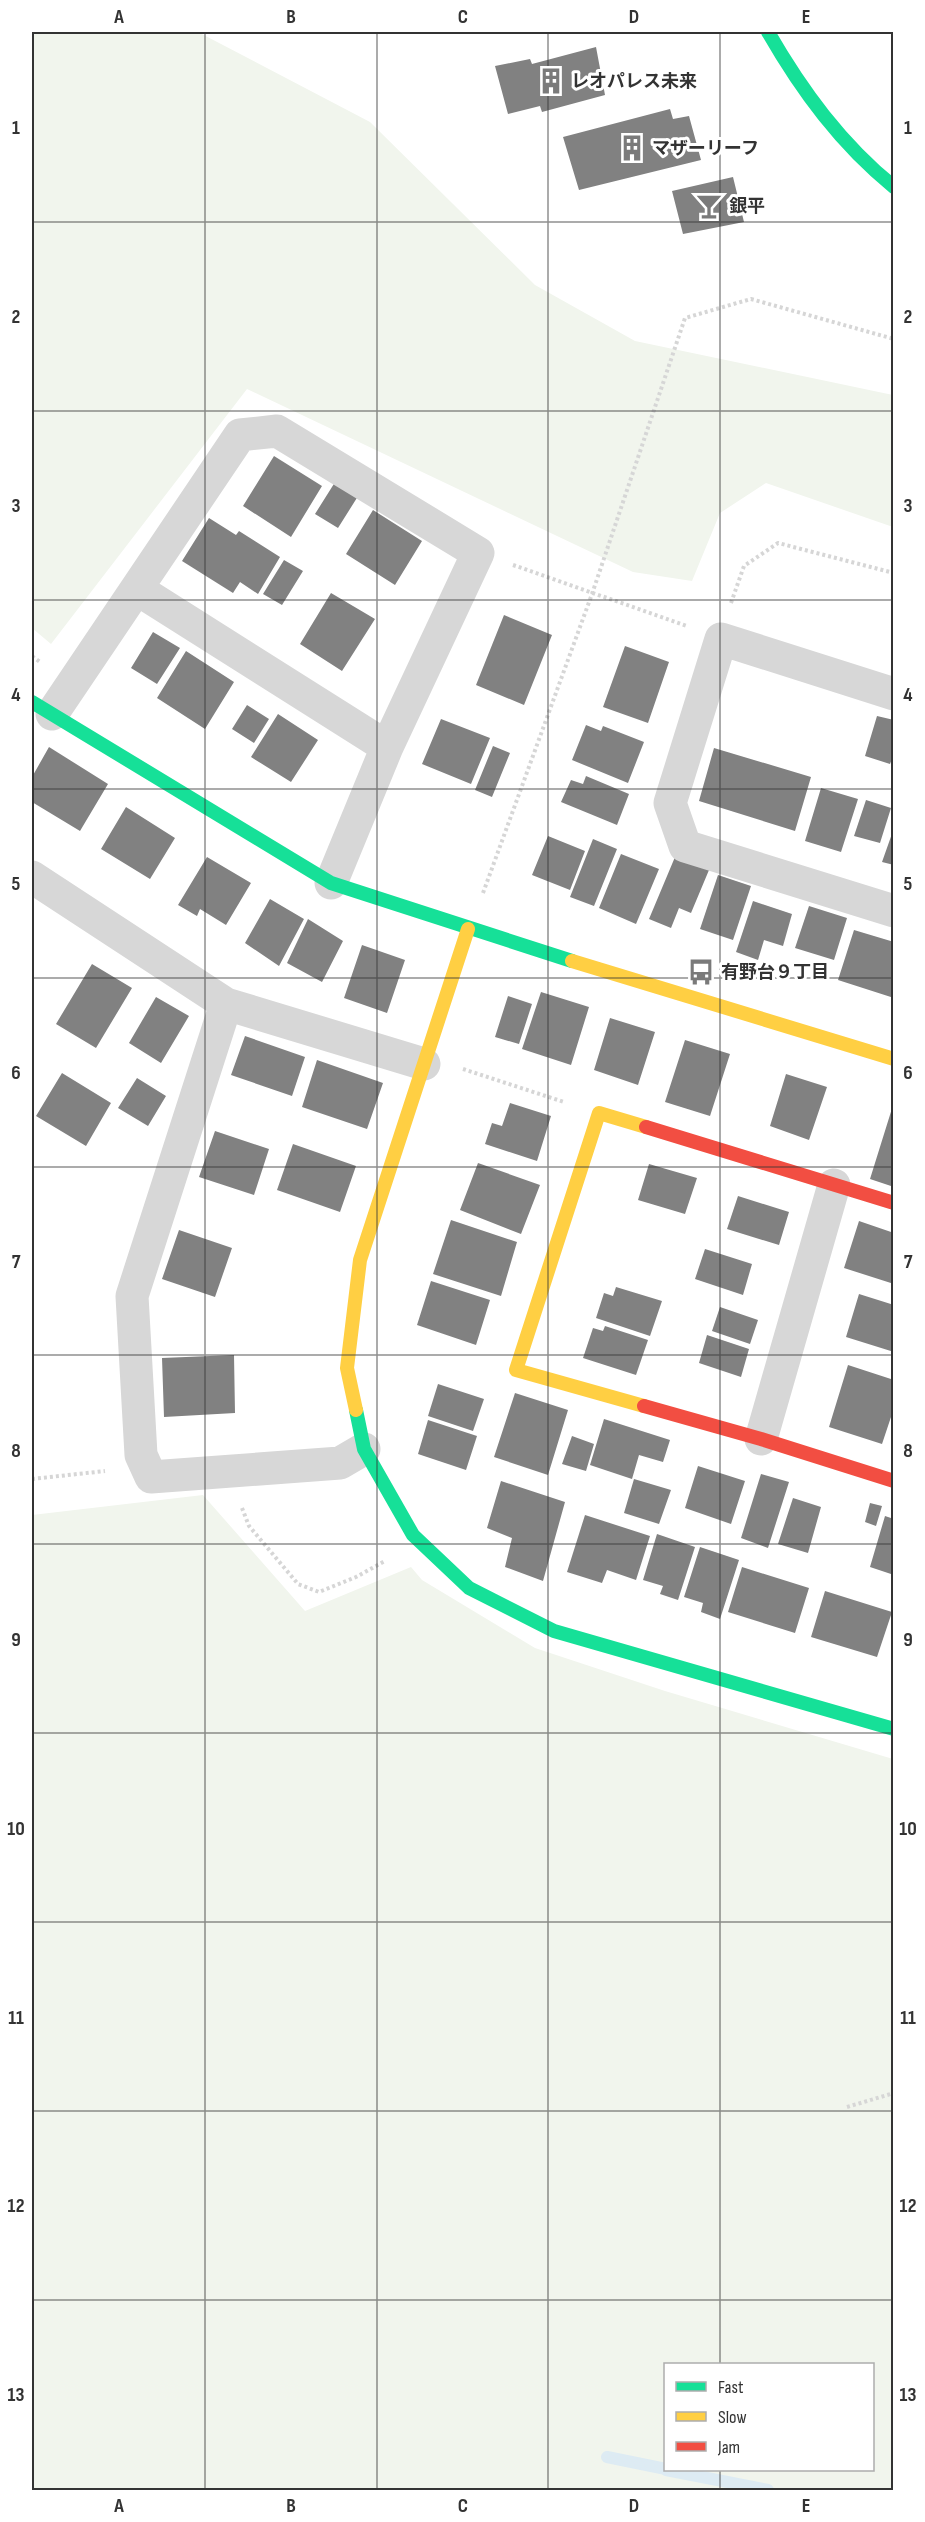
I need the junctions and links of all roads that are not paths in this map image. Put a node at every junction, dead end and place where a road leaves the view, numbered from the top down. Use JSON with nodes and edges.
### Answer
{"nodes":[{"id":1,"x":768,"y":32,"type":"edge"},
{"id":2,"x":894,"y":187,"type":"edge"},
{"id":3,"x":137,"y":589,"type":"junction"},
{"id":4,"x":894,"y":694,"type":"edge"},
{"id":5,"x":42,"y":708,"type":"edge"},
{"id":6,"x":387,"y":747,"type":"junction"},
{"id":7,"x":32,"y":877,"type":"edge"},
{"id":8,"x":331,"y":883,"type":"junction"},
{"id":9,"x":894,"y":911,"type":"edge"},
{"id":10,"x":468,"y":929,"type":"junction"},
{"id":11,"x":226,"y":1004,"type":"junction"},
{"id":12,"x":894,"y":1059,"type":"edge"},
{"id":13,"x":424,"y":1064,"type":"junction"},
{"id":14,"x":834,"y":1185,"type":"junction"},
{"id":15,"x":894,"y":1203,"type":"edge"},
{"id":16,"x":761,"y":1439,"type":"junction"},
{"id":17,"x":364,"y":1449,"type":"junction"},
{"id":18,"x":894,"y":1481,"type":"edge"},
{"id":19,"x":894,"y":1729,"type":"edge"}],
"edges":[{"from":1,"to":2,"type":"street"},
{"from":3,"to":5,"type":"street"},
{"from":3,"to":6,"type":"street"},
{"from":3,"to":6,"type":"street"},
{"from":4,"to":9,"type":"street"},
{"from":5,"to":8,"type":"street"},
{"from":6,"to":8,"type":"street"},
{"from":7,"to":11,"type":"street"},
{"from":8,"to":10,"type":"street"},
{"from":10,"to":12,"type":"street"},
{"from":10,"to":13,"type":"street"},
{"from":11,"to":13,"type":"street"},
{"from":11,"to":17,"type":"street"},
{"from":13,"to":17,"type":"street"},
{"from":14,"to":15,"type":"street"},
{"from":14,"to":16,"type":"street"},
{"from":14,"to":16,"type":"street"},
{"from":16,"to":18,"type":"street"},
{"from":17,"to":19,"type":"street"}]}
